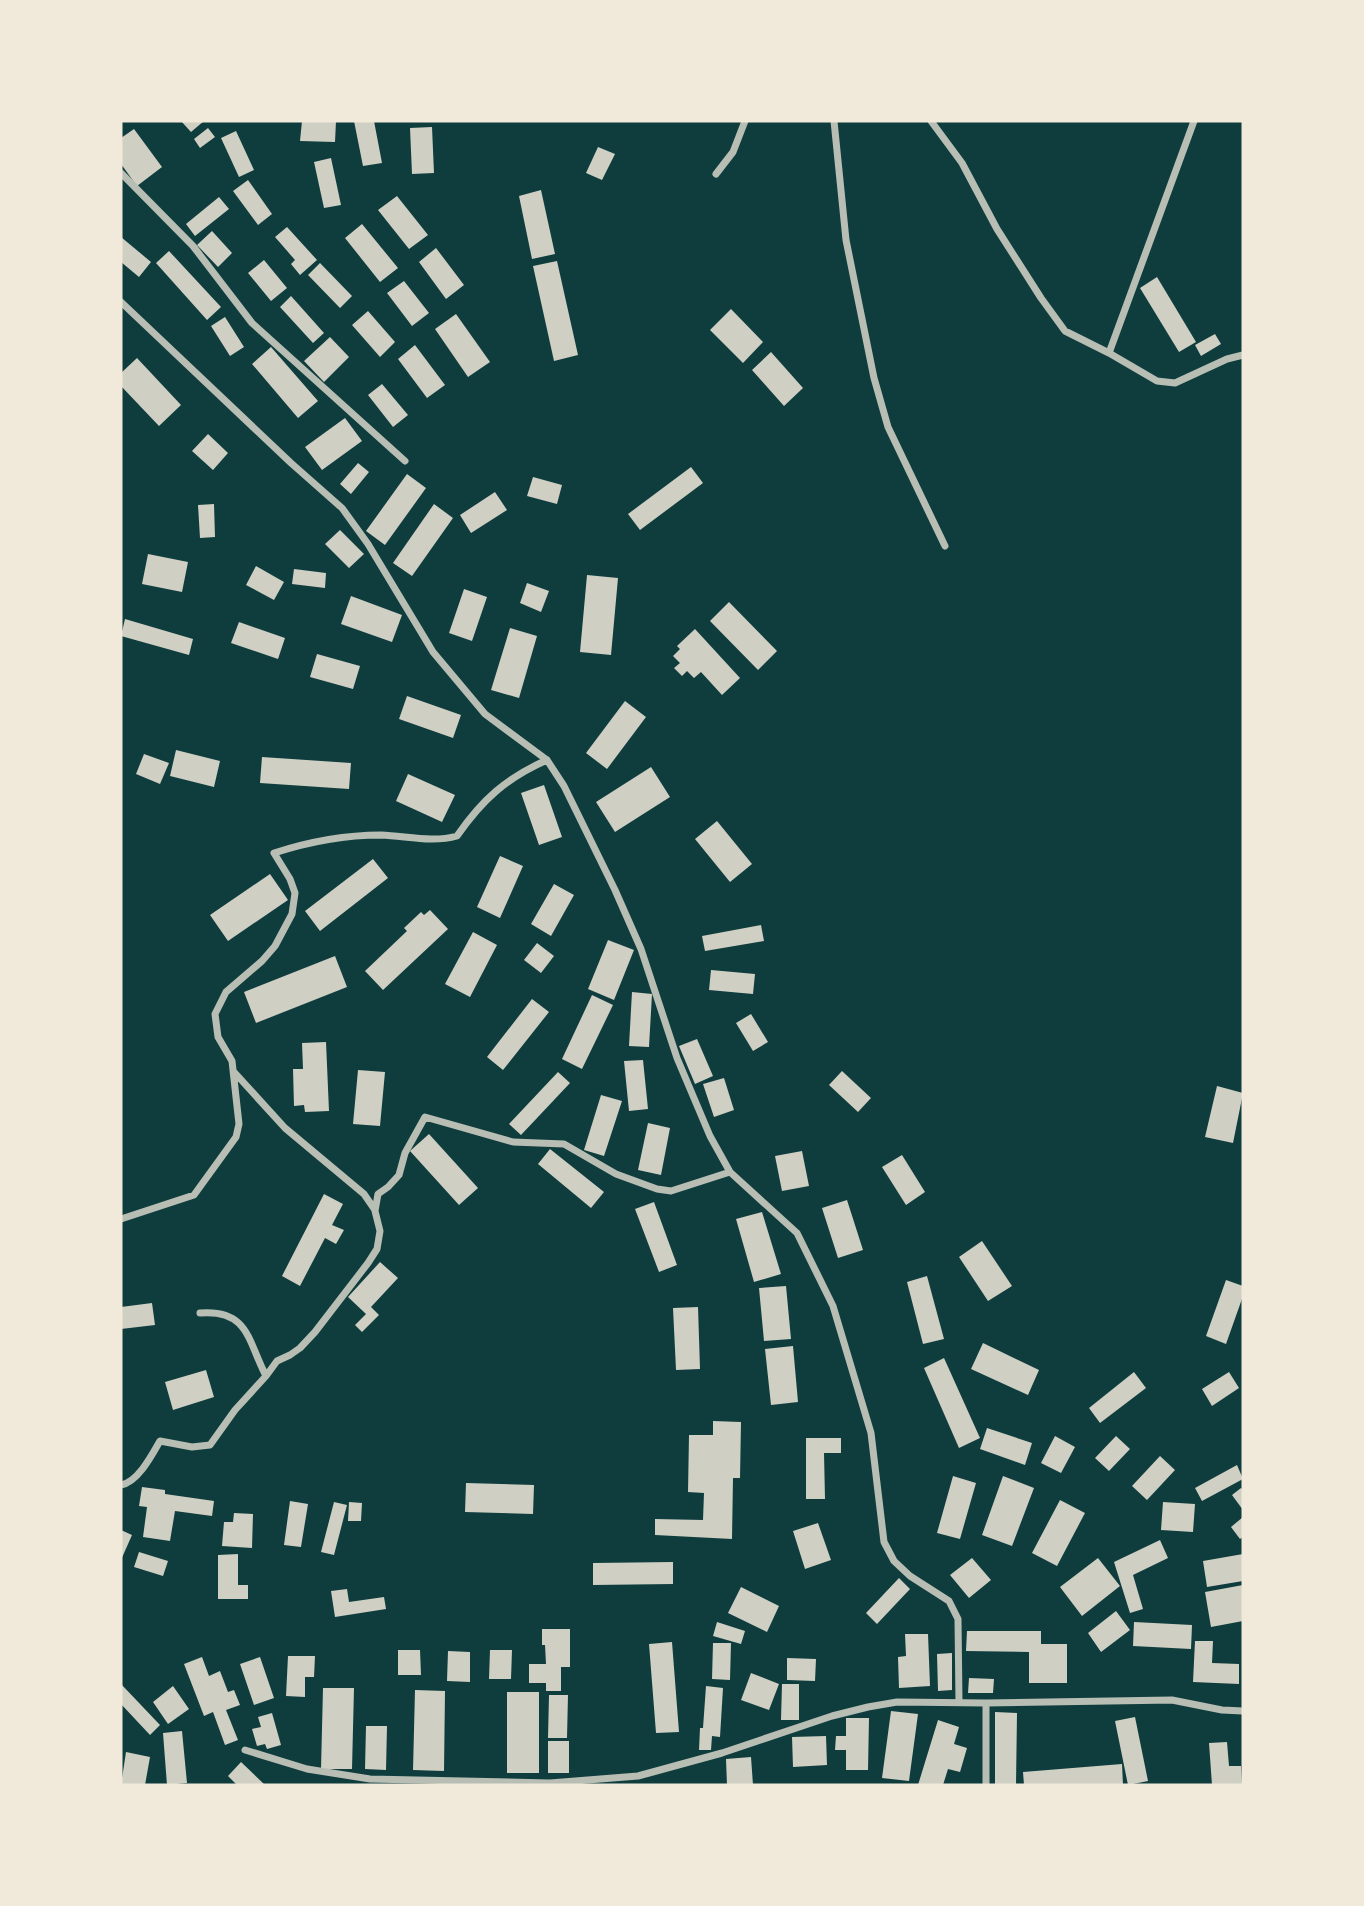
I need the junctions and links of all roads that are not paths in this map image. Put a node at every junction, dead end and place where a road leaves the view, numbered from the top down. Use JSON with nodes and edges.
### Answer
{"nodes":[{"id":1,"x":745,"y":121,"type":"edge"},
{"id":2,"x":834,"y":121,"type":"edge"},
{"id":3,"x":931,"y":121,"type":"edge"},
{"id":4,"x":1194,"y":121,"type":"edge"},
{"id":5,"x":121,"y":173,"type":"edge"},
{"id":6,"x":716,"y":174,"type":"dead end"},
{"id":7,"x":121,"y":303,"type":"edge"},
{"id":8,"x":1109,"y":353,"type":"junction"},
{"id":9,"x":1243,"y":355,"type":"edge"},
{"id":10,"x":405,"y":461,"type":"dead end"},
{"id":11,"x":945,"y":546,"type":"dead end"},
{"id":12,"x":547,"y":760,"type":"junction"},
{"id":13,"x":233,"y":1072,"type":"junction"},
{"id":14,"x":730,"y":1172,"type":"junction"},
{"id":15,"x":375,"y":1210,"type":"junction"},
{"id":16,"x":121,"y":1219,"type":"edge"},
{"id":17,"x":201,"y":1313,"type":"dead end"},
{"id":18,"x":266,"y":1376,"type":"junction"},
{"id":19,"x":121,"y":1485,"type":"edge"},
{"id":20,"x":959,"y":1702,"type":"junction"},
{"id":21,"x":986,"y":1703,"type":"junction"},
{"id":22,"x":1243,"y":1711,"type":"edge"},
{"id":23,"x":245,"y":1750,"type":"dead end"},
{"id":24,"x":986,"y":1785,"type":"edge"}],
"edges":[{"from":1,"to":6,"type":"street"},
{"from":2,"to":11,"type":"street"},
{"from":3,"to":8,"type":"street"},
{"from":4,"to":8,"type":"street"},
{"from":5,"to":10,"type":"street"},
{"from":7,"to":12,"type":"street"},
{"from":8,"to":9,"type":"street"},
{"from":12,"to":13,"type":"street"},
{"from":12,"to":14,"type":"street"},
{"from":13,"to":15,"type":"street"},
{"from":13,"to":16,"type":"street"},
{"from":14,"to":15,"type":"street"},
{"from":14,"to":20,"type":"street"},
{"from":15,"to":18,"type":"street"},
{"from":17,"to":18,"type":"street"},
{"from":18,"to":19,"type":"street"},
{"from":20,"to":21,"type":"street"},
{"from":20,"to":23,"type":"street"},
{"from":21,"to":22,"type":"street"},
{"from":21,"to":24,"type":"street"}]}
